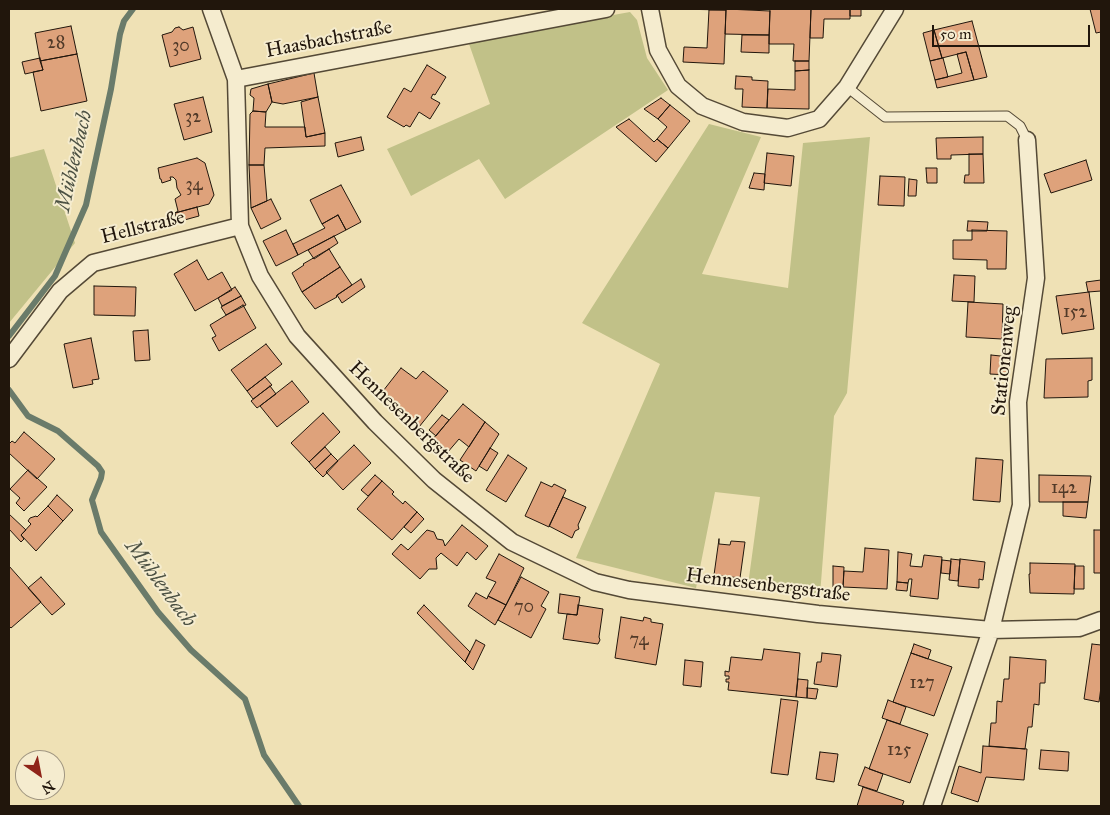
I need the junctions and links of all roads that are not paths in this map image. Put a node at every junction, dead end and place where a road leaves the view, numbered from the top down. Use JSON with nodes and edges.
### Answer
{"nodes":[{"id":1,"x":211,"y":9,"type":"edge"},
{"id":2,"x":606,"y":9,"type":"edge"},
{"id":3,"x":650,"y":9,"type":"edge"},
{"id":4,"x":895,"y":9,"type":"edge"},
{"id":5,"x":236,"y":79,"type":"junction"},
{"id":6,"x":847,"y":87,"type":"junction"},
{"id":7,"x":1027,"y":140,"type":"joint"},
{"id":8,"x":240,"y":226,"type":"junction"},
{"id":9,"x":9,"y":359,"type":"edge"},
{"id":10,"x":1101,"y":620,"type":"edge"},
{"id":11,"x":991,"y":630,"type":"junction"},
{"id":12,"x":932,"y":806,"type":"edge"}],
"edges":[{"from":1,"to":5,"type":"street","name":"Hennesenbergstraße"},
{"from":2,"to":5,"type":"street","name":"Haasbachstraße"},
{"from":3,"to":6,"type":"street"},
{"from":4,"to":6,"type":"street"},
{"from":5,"to":8,"type":"street","name":"Hennesenbergstraße"},
{"from":6,"to":7,"type":"lane","name":"Stationenweg"},
{"from":7,"to":11,"type":"street","name":"Stationenweg"},
{"from":8,"to":9,"type":"street","name":"Hellstraße"},
{"from":8,"to":11,"type":"street","name":"Hennesenbergstraße"},
{"from":10,"to":11,"type":"street","name":"Hennesenbergstraße"},
{"from":11,"to":12,"type":"street","name":"Stationenweg"}]}
